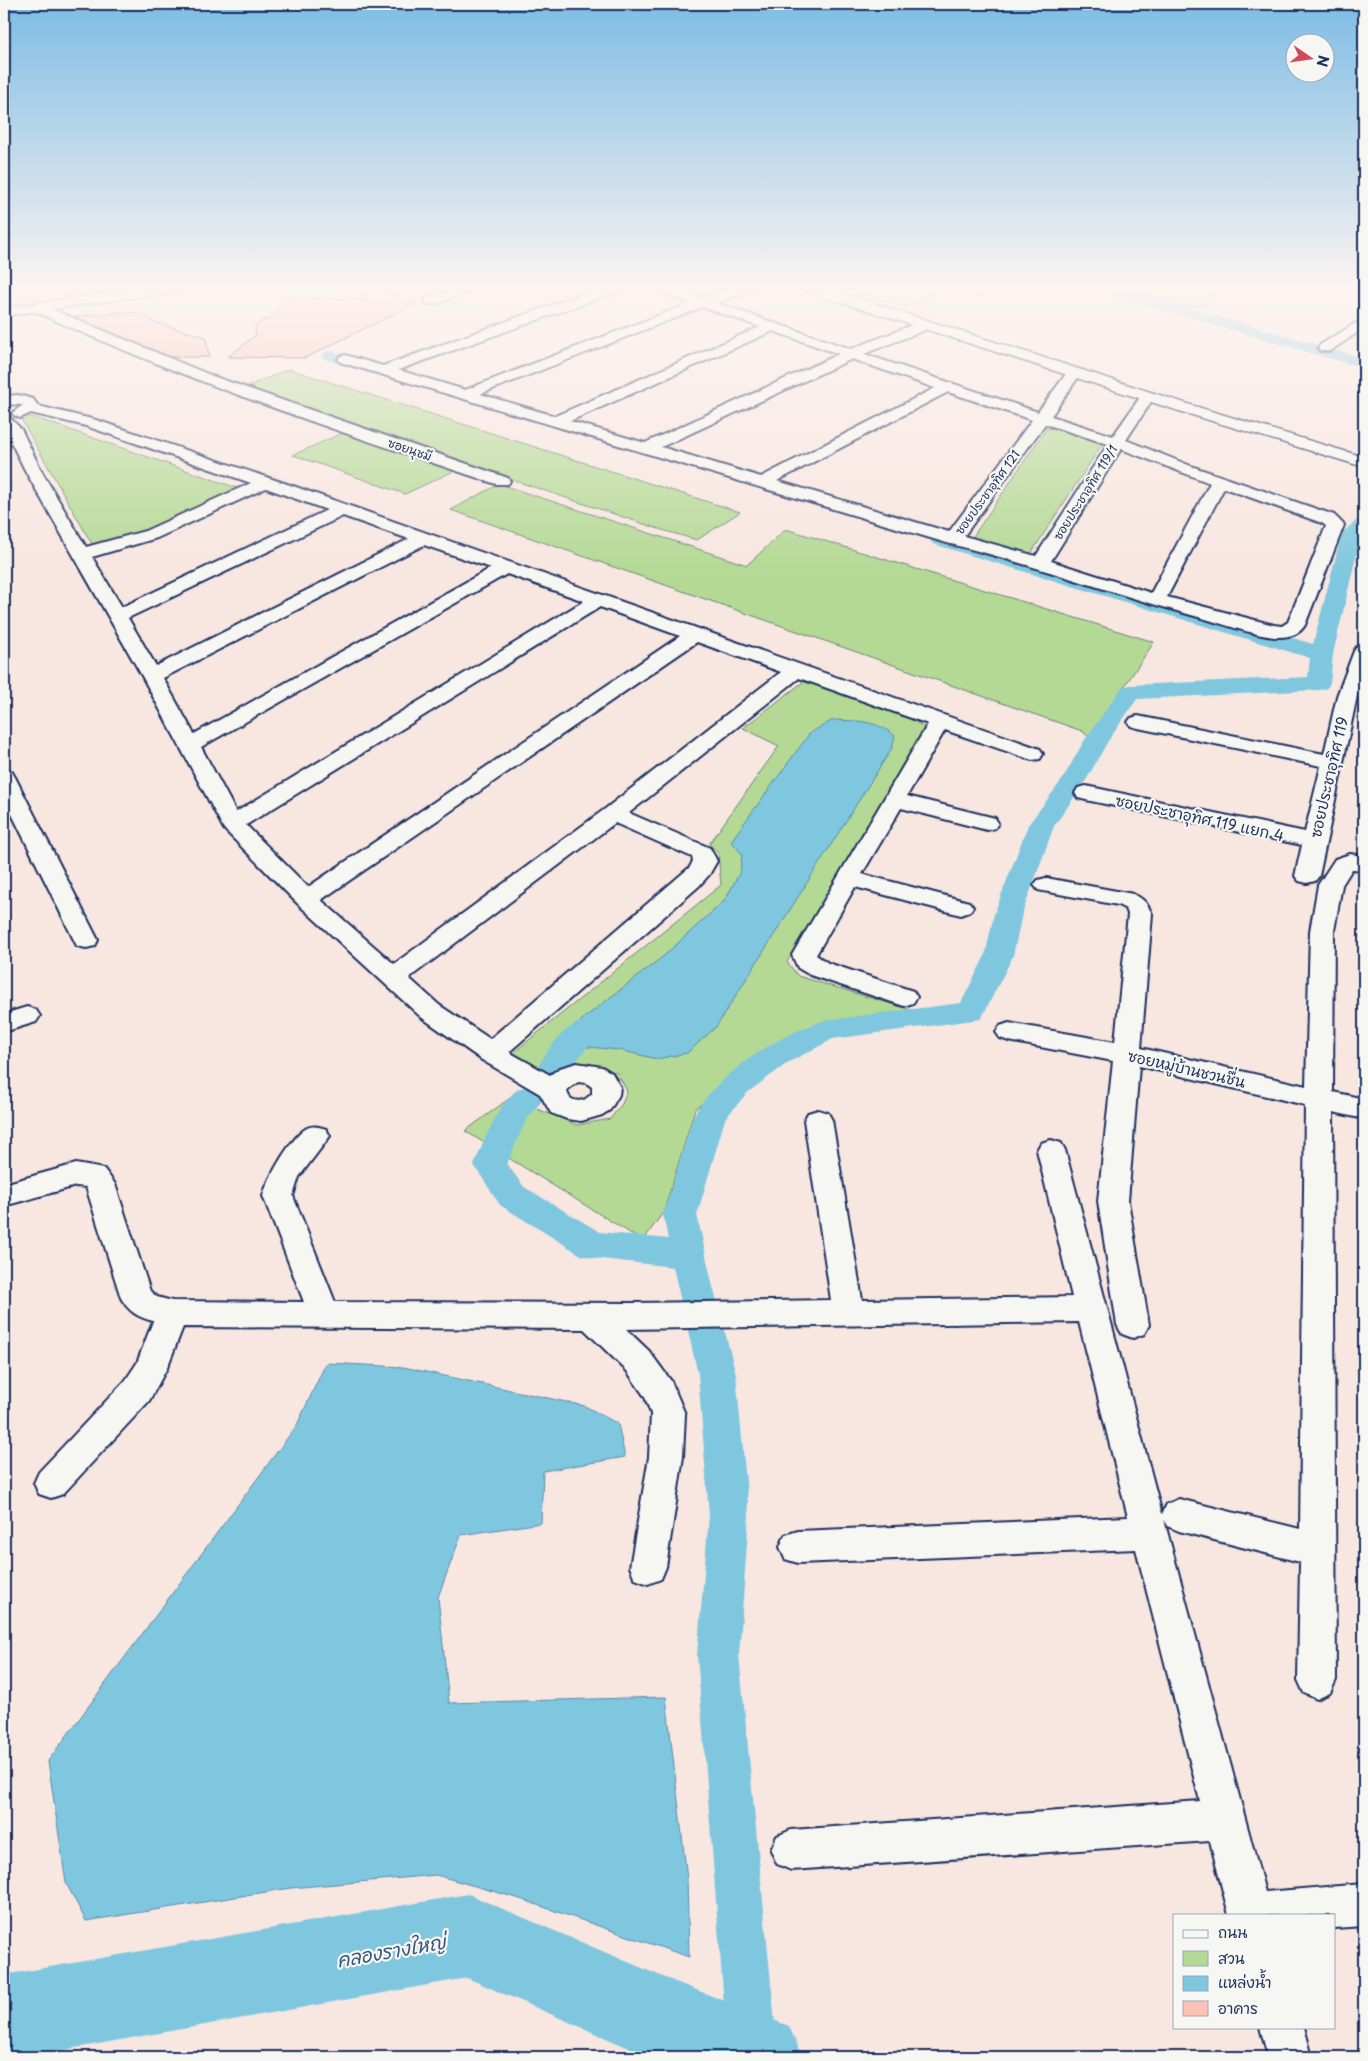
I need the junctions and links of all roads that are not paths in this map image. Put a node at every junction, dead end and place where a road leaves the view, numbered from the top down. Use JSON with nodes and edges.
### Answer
{"nodes":[{"id":1,"x":215,"y":382,"type":"edge"},
{"id":2,"x":428,"y":382,"type":"edge"},
{"id":3,"x":498,"y":382,"type":"edge"},
{"id":4,"x":645,"y":382,"type":"edge"},
{"id":5,"x":789,"y":382,"type":"edge"},
{"id":6,"x":933,"y":382,"type":"edge"},
{"id":7,"x":1067,"y":382,"type":"edge"},
{"id":8,"x":1104,"y":382,"type":"edge"},
{"id":9,"x":947,"y":387,"type":"junction"},
{"id":10,"x":6,"y":393,"type":"edge"},
{"id":11,"x":468,"y":394,"type":"junction"},
{"id":12,"x":1148,"y":396,"type":"junction"},
{"id":13,"x":25,"y":404,"type":"junction"},
{"id":14,"x":4,"y":415,"type":"edge"},
{"id":15,"x":1041,"y":418,"type":"junction"},
{"id":16,"x":4,"y":420,"type":"edge"},
{"id":17,"x":557,"y":421,"type":"junction"},
{"id":18,"x":1116,"y":442,"type":"junction"},
{"id":19,"x":647,"y":448,"type":"junction"},
{"id":20,"x":1364,"y":462,"type":"edge"},
{"id":21,"x":502,"y":481,"type":"dead end"},
{"id":22,"x":1219,"y":481,"type":"junction"},
{"id":23,"x":763,"y":482,"type":"junction"},
{"id":24,"x":264,"y":483,"type":"junction"},
{"id":25,"x":341,"y":510,"type":"junction"},
{"id":26,"x":422,"y":539,"type":"junction"},
{"id":27,"x":953,"y":539,"type":"junction"},
{"id":28,"x":80,"y":554,"type":"junction"},
{"id":29,"x":1041,"y":563,"type":"junction"},
{"id":30,"x":505,"y":568,"type":"junction"},
{"id":31,"x":599,"y":600,"type":"junction"},
{"id":32,"x":1156,"y":600,"type":"junction"},
{"id":33,"x":118,"y":616,"type":"junction"},
{"id":34,"x":694,"y":636,"type":"junction"},
{"id":35,"x":1364,"y":651,"type":"edge"},
{"id":36,"x":795,"y":672,"type":"junction"},
{"id":37,"x":152,"y":676,"type":"junction"},
{"id":38,"x":939,"y":722,"type":"junction"},
{"id":39,"x":1138,"y":722,"type":"dead end"},
{"id":40,"x":189,"y":745,"type":"junction"},
{"id":41,"x":1032,"y":754,"type":"dead end"},
{"id":42,"x":1332,"y":762,"type":"junction"},
{"id":43,"x":6,"y":788,"type":"edge"},
{"id":44,"x":1086,"y":793,"type":"dead end"},
{"id":45,"x":893,"y":799,"type":"junction"},
{"id":46,"x":613,"y":814,"type":"junction"},
{"id":47,"x":987,"y":823,"type":"dead end"},
{"id":48,"x":232,"y":824,"type":"junction"},
{"id":49,"x":1314,"y":841,"type":"junction"},
{"id":50,"x":1364,"y":862,"type":"edge"},
{"id":51,"x":1307,"y":876,"type":"dead end"},
{"id":52,"x":848,"y":878,"type":"junction"},
{"id":53,"x":1046,"y":884,"type":"dead end"},
{"id":54,"x":306,"y":899,"type":"junction"},
{"id":55,"x":961,"y":907,"type":"dead end"},
{"id":56,"x":86,"y":940,"type":"dead end"},
{"id":57,"x":392,"y":978,"type":"junction"},
{"id":58,"x":904,"y":997,"type":"dead end"},
{"id":59,"x":1009,"y":1032,"type":"dead end"},
{"id":60,"x":491,"y":1053,"type":"junction"},
{"id":61,"x":1127,"y":1054,"type":"junction"},
{"id":62,"x":553,"y":1089,"type":"dead end"},
{"id":63,"x":1319,"y":1099,"type":"junction"},
{"id":64,"x":1364,"y":1109,"type":"edge"},
{"id":65,"x":818,"y":1120,"type":"dead end"},
{"id":66,"x":316,"y":1136,"type":"dead end"},
{"id":67,"x":1051,"y":1150,"type":"dead end"},
{"id":68,"x":4,"y":1195,"type":"edge"},
{"id":69,"x":1091,"y":1309,"type":"junction"},
{"id":70,"x":849,"y":1313,"type":"junction"},
{"id":71,"x":172,"y":1314,"type":"junction"},
{"id":72,"x":325,"y":1315,"type":"junction"},
{"id":73,"x":592,"y":1316,"type":"junction"},
{"id":74,"x":1133,"y":1325,"type":"dead end"},
{"id":75,"x":52,"y":1483,"type":"dead end"},
{"id":76,"x":1164,"y":1523,"type":"junction"},
{"id":77,"x":798,"y":1547,"type":"dead end"},
{"id":78,"x":1317,"y":1550,"type":"junction"},
{"id":79,"x":648,"y":1567,"type":"dead end"},
{"id":80,"x":1317,"y":1680,"type":"dead end"},
{"id":81,"x":1224,"y":1820,"type":"junction"},
{"id":82,"x":791,"y":1850,"type":"dead end"},
{"id":83,"x":1364,"y":1905,"type":"edge"},
{"id":84,"x":1250,"y":1914,"type":"edge"},
{"id":85,"x":1282,"y":2028,"type":"edge"},
{"id":86,"x":1290,"y":2057,"type":"edge"}],
"edges":[{"from":1,"to":21,"type":"street","name":"ซอยนุชมี"},
{"from":2,"to":11,"type":"street"},
{"from":3,"to":11,"type":"street"},
{"from":4,"to":17,"type":"street"},
{"from":5,"to":19,"type":"street"},
{"from":6,"to":9,"type":"street"},
{"from":7,"to":15,"type":"street","name":"ซอยประชาอุทิศ 121"},
{"from":8,"to":12,"type":"main road"},
{"from":9,"to":15,"type":"street"},
{"from":9,"to":23,"type":"street"},
{"from":10,"to":13,"type":"street"},
{"from":11,"to":17,"type":"street"},
{"from":12,"to":18,"type":"street","name":"ซอยประชาอุทิศ 119/1"},
{"from":12,"to":20,"type":"main road"},
{"from":13,"to":14,"type":"street"},
{"from":13,"to":24,"type":"street"},
{"from":15,"to":18,"type":"street"},
{"from":15,"to":27,"type":"street","name":"ซอยประชาอุทิศ 121"},
{"from":16,"to":28,"type":"street"},
{"from":17,"to":19,"type":"street"},
{"from":18,"to":22,"type":"street"},
{"from":18,"to":29,"type":"street","name":"ซอยประชาอุทิศ 119/1"},
{"from":19,"to":23,"type":"street"},
{"from":22,"to":32,"type":"street"},
{"from":22,"to":32,"type":"street"},
{"from":23,"to":27,"type":"street"},
{"from":24,"to":25,"type":"street"},
{"from":24,"to":28,"type":"street"},
{"from":25,"to":26,"type":"street"},
{"from":25,"to":33,"type":"street"},
{"from":26,"to":30,"type":"street"},
{"from":26,"to":37,"type":"street"},
{"from":27,"to":29,"type":"street"},
{"from":28,"to":33,"type":"street"},
{"from":29,"to":32,"type":"street"},
{"from":30,"to":31,"type":"street"},
{"from":30,"to":40,"type":"street"},
{"from":31,"to":34,"type":"street"},
{"from":31,"to":48,"type":"street"},
{"from":33,"to":37,"type":"street"},
{"from":34,"to":36,"type":"street"},
{"from":34,"to":54,"type":"street"},
{"from":35,"to":42,"type":"street","name":"ซอยประชาอุทิศ 119"},
{"from":36,"to":38,"type":"street"},
{"from":36,"to":46,"type":"street"},
{"from":37,"to":40,"type":"street"},
{"from":38,"to":41,"type":"street"},
{"from":38,"to":45,"type":"street"},
{"from":39,"to":42,"type":"street"},
{"from":40,"to":48,"type":"street"},
{"from":42,"to":49,"type":"street","name":"ซอยประชาอุทิศ 119"},
{"from":43,"to":56,"type":"street"},
{"from":44,"to":49,"type":"street","name":"ซอยประชาอุทิศ 119 แยก 4"},
{"from":45,"to":47,"type":"street"},
{"from":45,"to":52,"type":"street"},
{"from":46,"to":57,"type":"street"},
{"from":46,"to":60,"type":"street"},
{"from":48,"to":54,"type":"street"},
{"from":49,"to":51,"type":"street","name":"ซอยประชาอุทิศ 119"},
{"from":50,"to":63,"type":"street"},
{"from":52,"to":55,"type":"street"},
{"from":52,"to":58,"type":"street"},
{"from":53,"to":61,"type":"street"},
{"from":54,"to":57,"type":"street"},
{"from":57,"to":60,"type":"street"},
{"from":59,"to":61,"type":"street","name":"ซอยหมู่บ้านชวนชื่น"},
{"from":60,"to":62,"type":"street"},
{"from":61,"to":63,"type":"street","name":"ซอยหมู่บ้านชวนชื่น"},
{"from":61,"to":74,"type":"street"},
{"from":63,"to":64,"type":"street","name":"ซอยหมู่บ้านชวนชื่น"},
{"from":63,"to":78,"type":"street"},
{"from":65,"to":70,"type":"street"},
{"from":66,"to":72,"type":"street"},
{"from":67,"to":69,"type":"street"},
{"from":68,"to":71,"type":"street"},
{"from":69,"to":70,"type":"street"},
{"from":69,"to":76,"type":"street"},
{"from":70,"to":73,"type":"street"},
{"from":71,"to":72,"type":"street"},
{"from":71,"to":75,"type":"street"},
{"from":72,"to":73,"type":"street"},
{"from":73,"to":79,"type":"street"},
{"from":76,"to":77,"type":"street"},
{"from":76,"to":78,"type":"street"},
{"from":76,"to":81,"type":"street"},
{"from":78,"to":80,"type":"street"},
{"from":81,"to":82,"type":"street"},
{"from":81,"to":84,"type":"street"},
{"from":83,"to":84,"type":"street"},
{"from":85,"to":86,"type":"street"}]}
